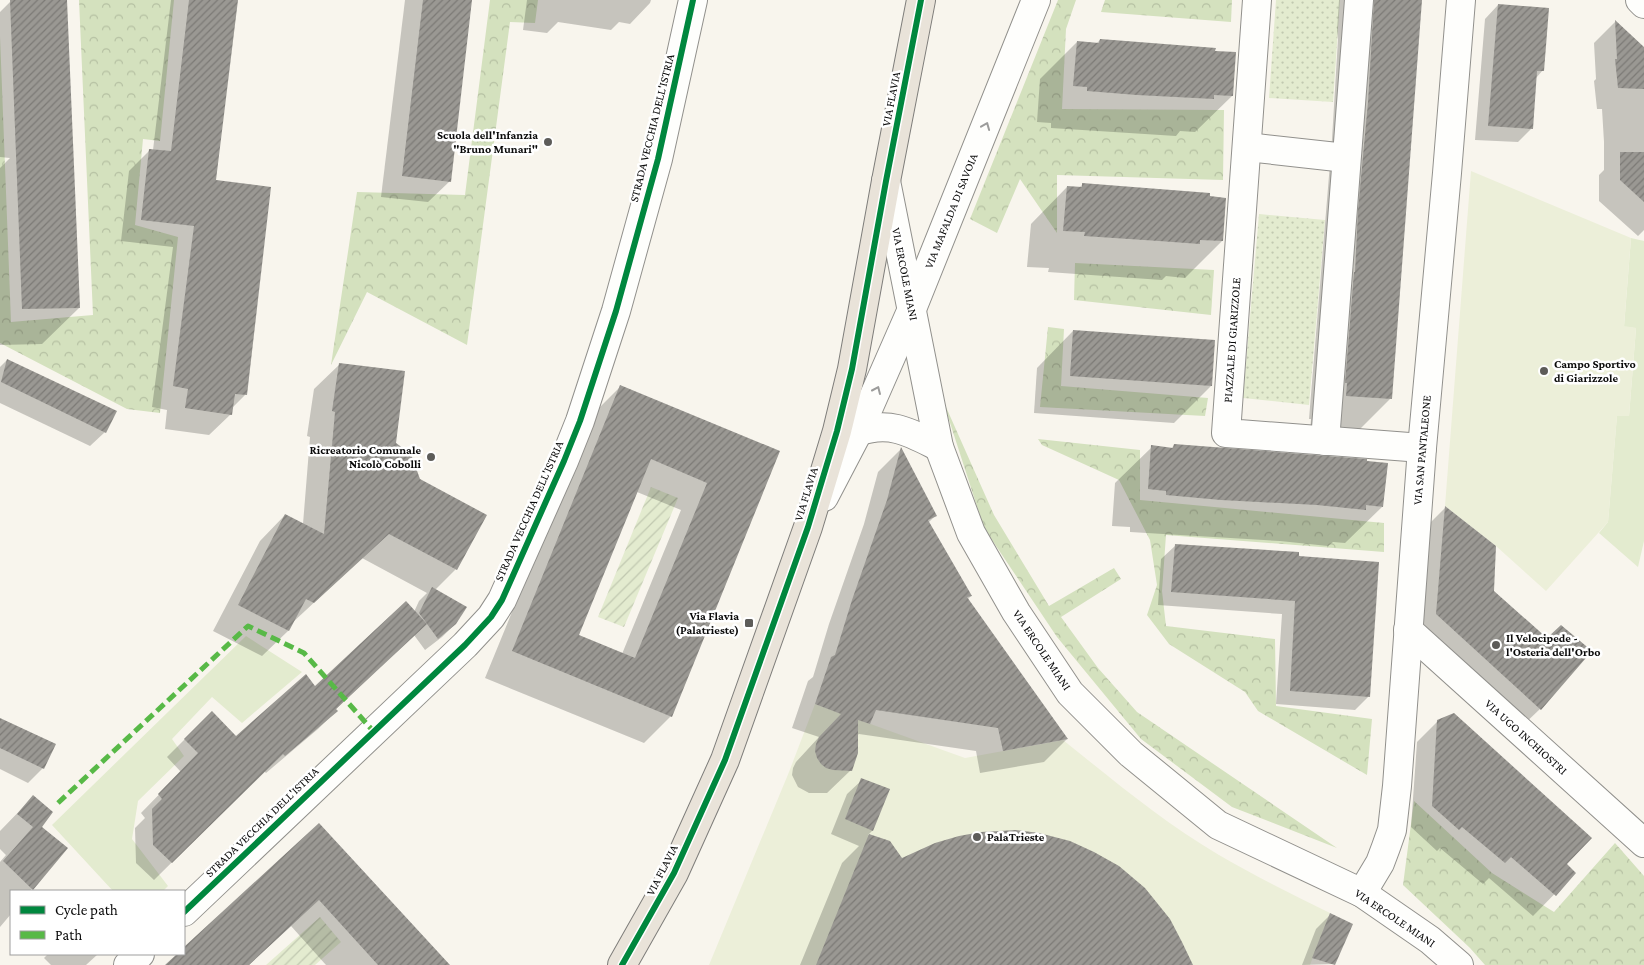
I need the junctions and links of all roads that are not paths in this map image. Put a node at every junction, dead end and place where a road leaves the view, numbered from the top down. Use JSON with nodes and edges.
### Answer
{"nodes":[{"id":1,"x":693,"y":0,"type":"edge"},
{"id":2,"x":921,"y":0,"type":"edge"},
{"id":3,"x":1036,"y":0,"type":"edge"},
{"id":4,"x":1258,"y":0,"type":"edge"},
{"id":5,"x":1359,"y":0,"type":"edge"},
{"id":6,"x":1461,"y":0,"type":"edge"},
{"id":7,"x":1640,"y":0,"type":"edge"},
{"id":8,"x":1644,"y":4,"type":"edge"},
{"id":9,"x":1247,"y":147,"type":"junction"},
{"id":10,"x":1346,"y":158,"type":"junction"},
{"id":11,"x":886,"y":181,"type":"junction"},
{"id":12,"x":912,"y":309,"type":"junction"},
{"id":13,"x":858,"y":432,"type":"junction"},
{"id":14,"x":1324,"y":441,"type":"junction"},
{"id":15,"x":939,"y":447,"type":"junction"},
{"id":16,"x":1422,"y":448,"type":"junction"},
{"id":17,"x":808,"y":527,"type":"junction"},
{"id":18,"x":1408,"y":630,"type":"junction"},
{"id":19,"x":1644,"y":843,"type":"edge"},
{"id":20,"x":1362,"y":893,"type":"junction"},
{"id":21,"x":185,"y":911,"type":"edge"},
{"id":22,"x":139,"y":955,"type":"edge"},
{"id":23,"x":128,"y":965,"type":"edge"},
{"id":24,"x":622,"y":965,"type":"edge"},
{"id":25,"x":1459,"y":965,"type":"edge"}],
"edges":[{"from":1,"to":21,"type":"street","name":"STRADA VECCHIA DELL'ISTRIA"},
{"from":2,"to":11,"type":"main road","name":"VIA FLAVIA"},
{"from":12,"to":3,"type":"street","name":"VIA MAFALDA DI SAVOIA","one_way":true},
{"from":4,"to":9,"type":"street","name":"PIAZZALE DI GIARIZZOLE"},
{"from":5,"to":10,"type":"street"},
{"from":6,"to":16,"type":"street","name":"VIA SAN PANTALEONE"},
{"from":7,"to":8,"type":"street"},
{"from":9,"to":10,"type":"street"},
{"from":9,"to":14,"type":"street","name":"PIAZZALE DI GIARIZZOLE"},
{"from":10,"to":14,"type":"street"},
{"from":11,"to":12,"type":"street","name":"VIA ERCOLE MIANI"},
{"from":11,"to":17,"type":"main road","name":"VIA FLAVIA"},
{"from":13,"to":12,"type":"street","name":"VIA MAFALDA DI SAVOIA","one_way":true},
{"from":12,"to":15,"type":"street","name":"VIA ERCOLE MIANI"},
{"from":13,"to":15,"type":"street"},
{"from":13,"to":17,"type":"street","name":"VIA MAFALDA DI SAVOIA"},
{"from":14,"to":16,"type":"street","name":"PIAZZALE DI GIARIZZOLE"},
{"from":15,"to":20,"type":"street","name":"VIA ERCOLE MIANI"},
{"from":16,"to":18,"type":"street","name":"VIA SAN PANTALEONE"},
{"from":17,"to":24,"type":"main road","name":"VIA FLAVIA"},
{"from":18,"to":19,"type":"street","name":"VIA UGO INCHIOSTRI"},
{"from":18,"to":20,"type":"street","name":"VIA SAN PANTALEONE"},
{"from":20,"to":25,"type":"street","name":"VIA ERCOLE MIANI"},
{"from":22,"to":23,"type":"street"}]}
